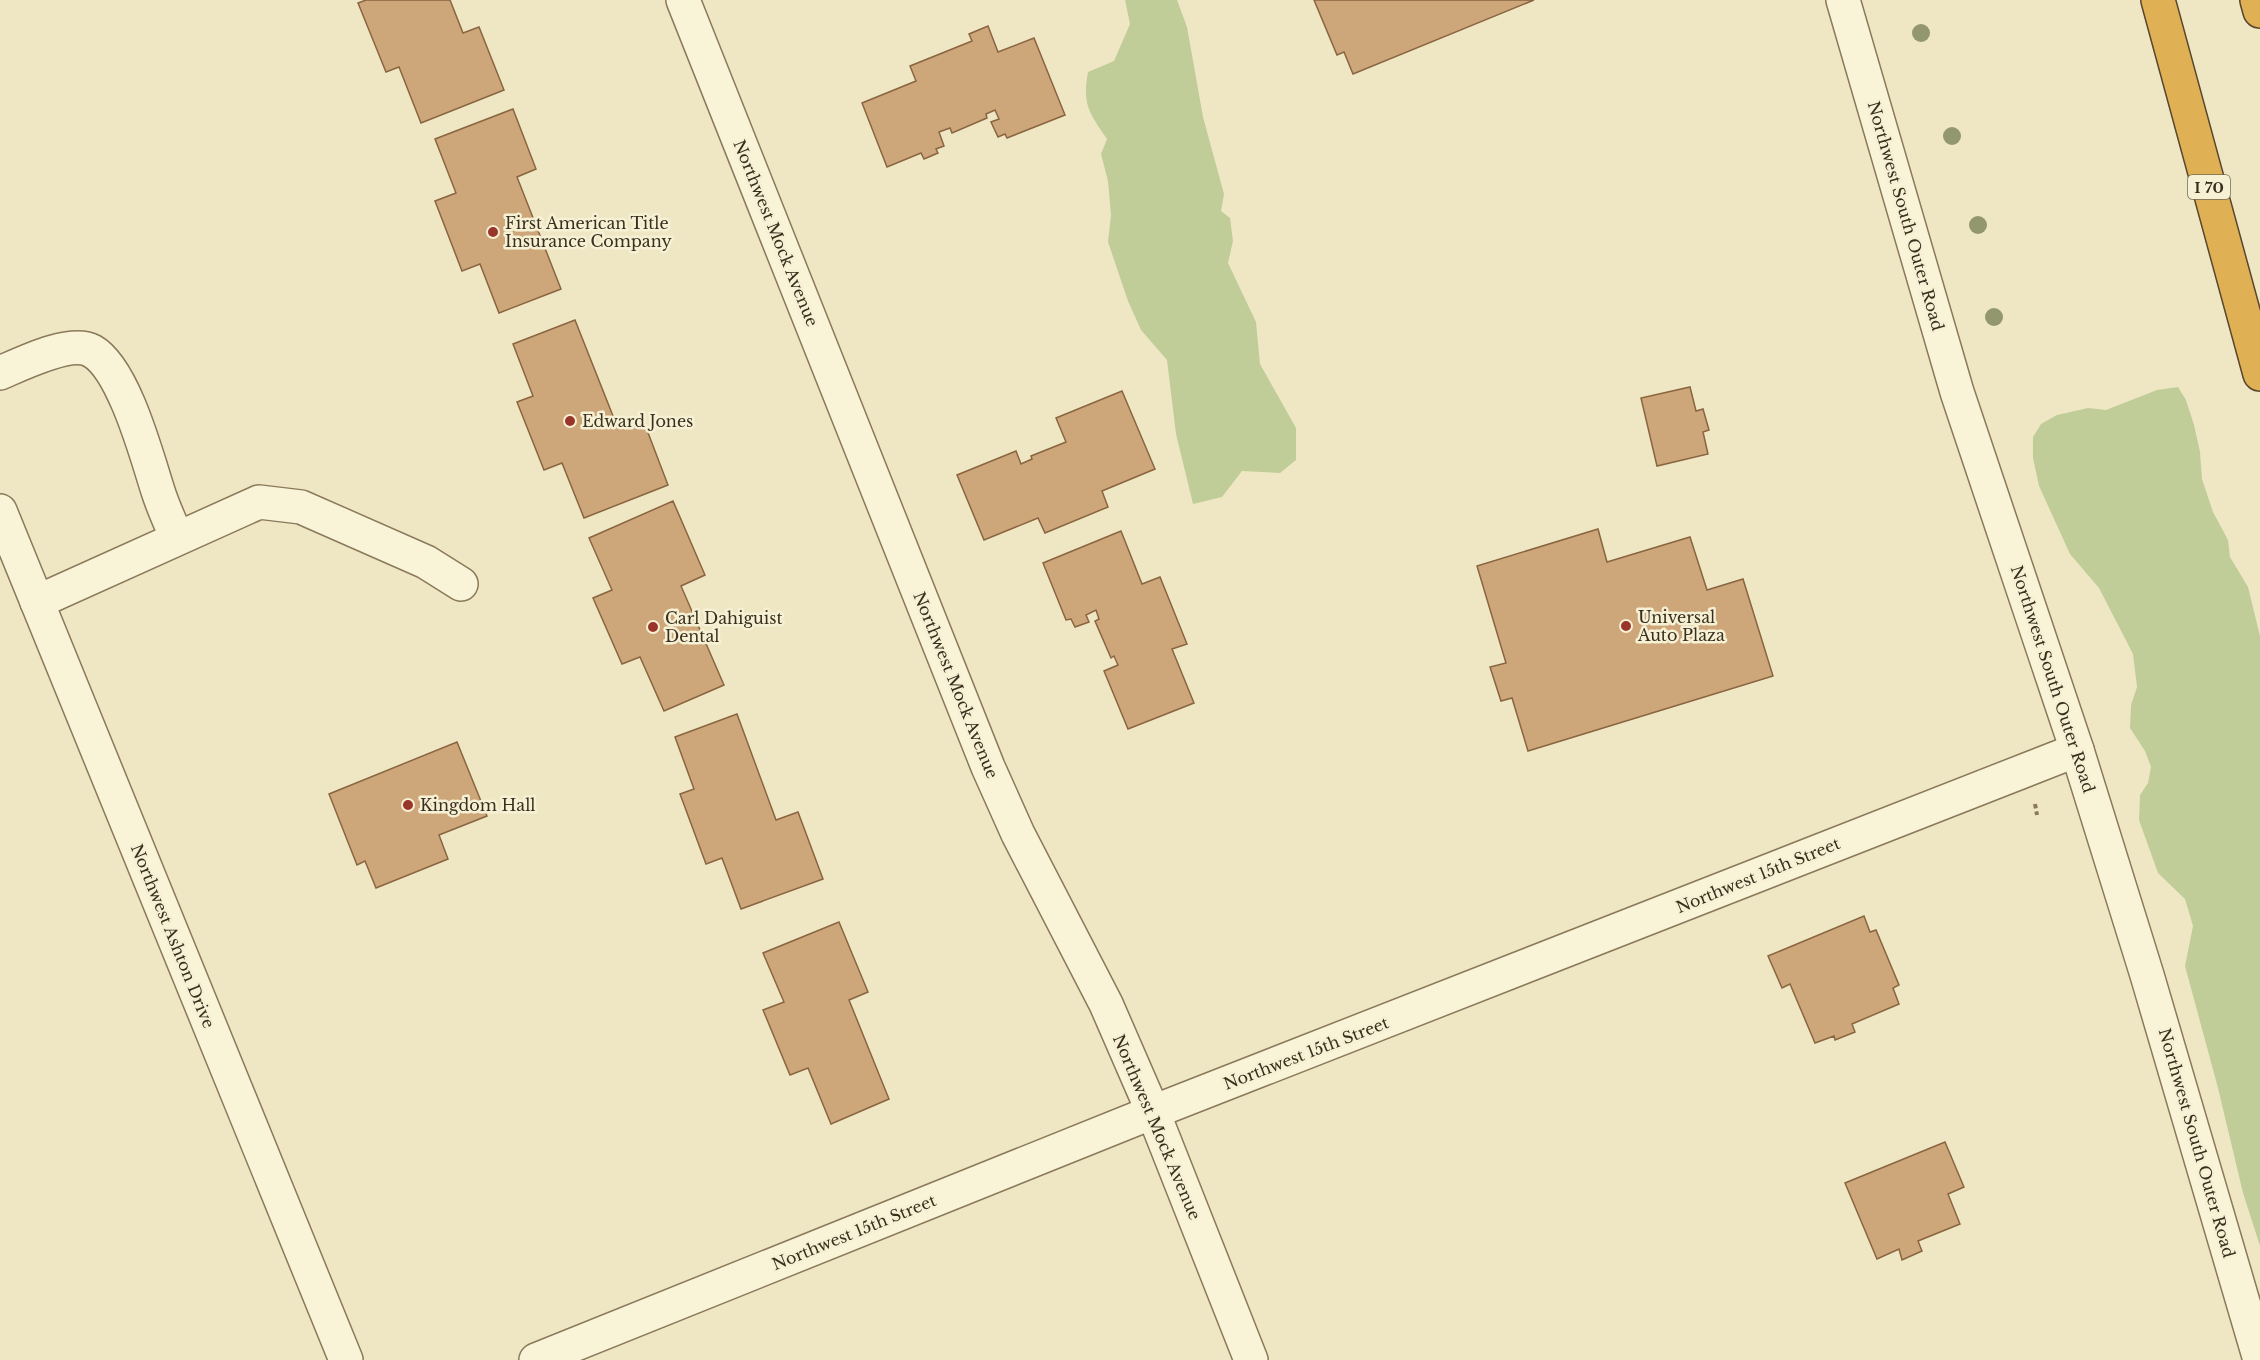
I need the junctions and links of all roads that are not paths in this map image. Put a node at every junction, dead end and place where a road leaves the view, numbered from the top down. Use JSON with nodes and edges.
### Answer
{"nodes":[{"id":1,"x":682,"y":0,"type":"edge"},
{"id":2,"x":1843,"y":0,"type":"edge"},
{"id":3,"x":2158,"y":0,"type":"edge"},
{"id":4,"x":2257,"y":0,"type":"edge"},
{"id":5,"x":2260,"y":11,"type":"edge"},
{"id":6,"x":0,"y":373,"type":"edge"},
{"id":7,"x":2260,"y":374,"type":"edge"},
{"id":8,"x":0,"y":511,"type":"edge"},
{"id":9,"x":177,"y":538,"type":"junction"},
{"id":10,"x":461,"y":584,"type":"dead end"},
{"id":11,"x":37,"y":602,"type":"junction"},
{"id":12,"x":2077,"y":750,"type":"junction"},
{"id":13,"x":1153,"y":1112,"type":"junction"},
{"id":14,"x":346,"y":1360,"type":"edge"},
{"id":15,"x":536,"y":1360,"type":"edge"},
{"id":16,"x":1251,"y":1360,"type":"edge"},
{"id":17,"x":2260,"y":1360,"type":"edge"}],
"edges":[{"from":1,"to":13,"type":"street","name":"Northwest Mock Avenue"},
{"from":2,"to":12,"type":"street","name":"Northwest South Outer Road"},
{"from":3,"to":7,"type":"highway","number":"I 70"},
{"from":4,"to":5,"type":"highway"},
{"from":6,"to":9,"type":"street"},
{"from":8,"to":11,"type":"street","name":"Northwest Ashton Drive"},
{"from":9,"to":10,"type":"street"},
{"from":9,"to":11,"type":"street"},
{"from":11,"to":14,"type":"street","name":"Northwest Ashton Drive"},
{"from":12,"to":13,"type":"street","name":"Northwest 15th Street"},
{"from":12,"to":17,"type":"street","name":"Northwest South Outer Road"},
{"from":13,"to":15,"type":"street","name":"Northwest 15th Street"},
{"from":13,"to":16,"type":"street","name":"Northwest Mock Avenue"}]}
